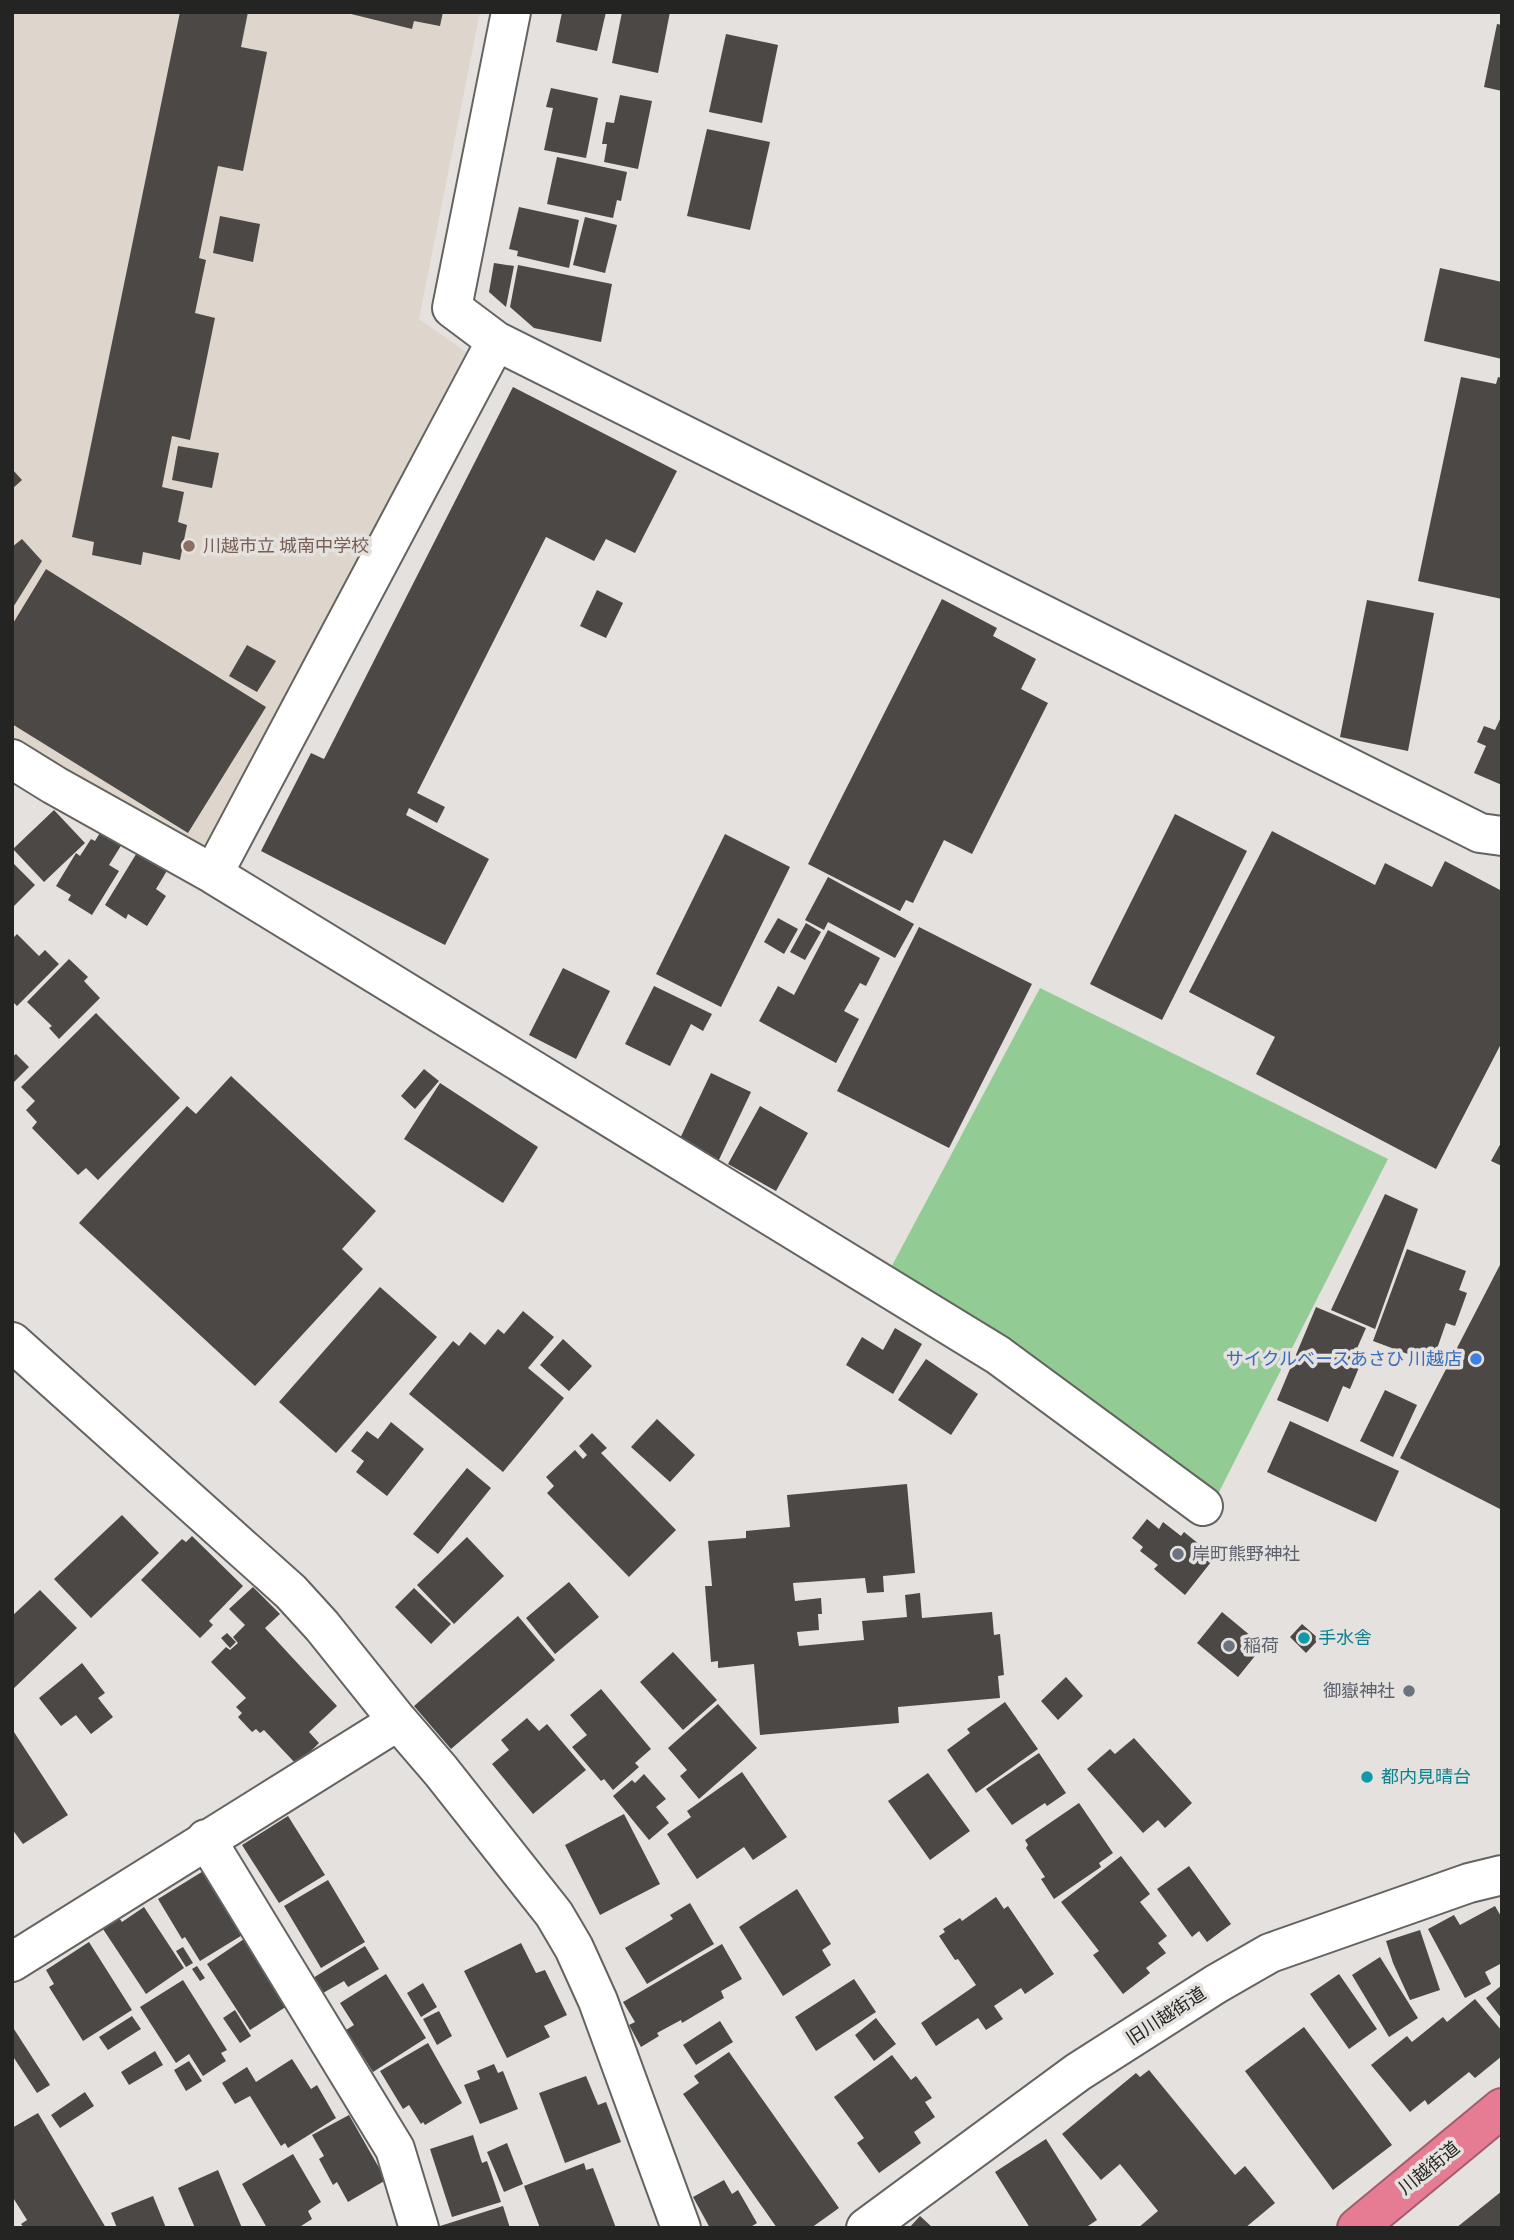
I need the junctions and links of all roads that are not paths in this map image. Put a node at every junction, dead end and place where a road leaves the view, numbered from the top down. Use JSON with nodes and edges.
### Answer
{"nodes":[{"id":1,"x":511,"y":12,"type":"edge"},
{"id":2,"x":496,"y":341,"type":"junction"},
{"id":3,"x":12,"y":759,"type":"edge"},
{"id":4,"x":1502,"y":836,"type":"edge"},
{"id":5,"x":213,"y":874,"type":"junction"},
{"id":6,"x":12,"y":1342,"type":"edge"},
{"id":7,"x":1203,"y":1506,"type":"dead end"},
{"id":8,"x":398,"y":1721,"type":"junction"},
{"id":9,"x":206,"y":1839,"type":"junction"},
{"id":10,"x":1502,"y":1875,"type":"edge"},
{"id":11,"x":12,"y":1962,"type":"edge"},
{"id":12,"x":1502,"y":2108,"type":"edge"},
{"id":13,"x":419,"y":2228,"type":"edge"},
{"id":14,"x":681,"y":2228,"type":"edge"},
{"id":15,"x":866,"y":2228,"type":"edge"},
{"id":16,"x":1357,"y":2228,"type":"edge"}],
"edges":[{"from":1,"to":2,"type":"street"},
{"from":2,"to":4,"type":"street"},
{"from":2,"to":5,"type":"street"},
{"from":3,"to":5,"type":"street"},
{"from":5,"to":7,"type":"street"},
{"from":6,"to":8,"type":"street"},
{"from":8,"to":9,"type":"street"},
{"from":8,"to":14,"type":"street"},
{"from":9,"to":11,"type":"street"},
{"from":9,"to":13,"type":"street"},
{"from":10,"to":15,"type":"street","name":"旧川越街道"},
{"from":12,"to":16,"type":"highway","name":"川越街道"}]}
